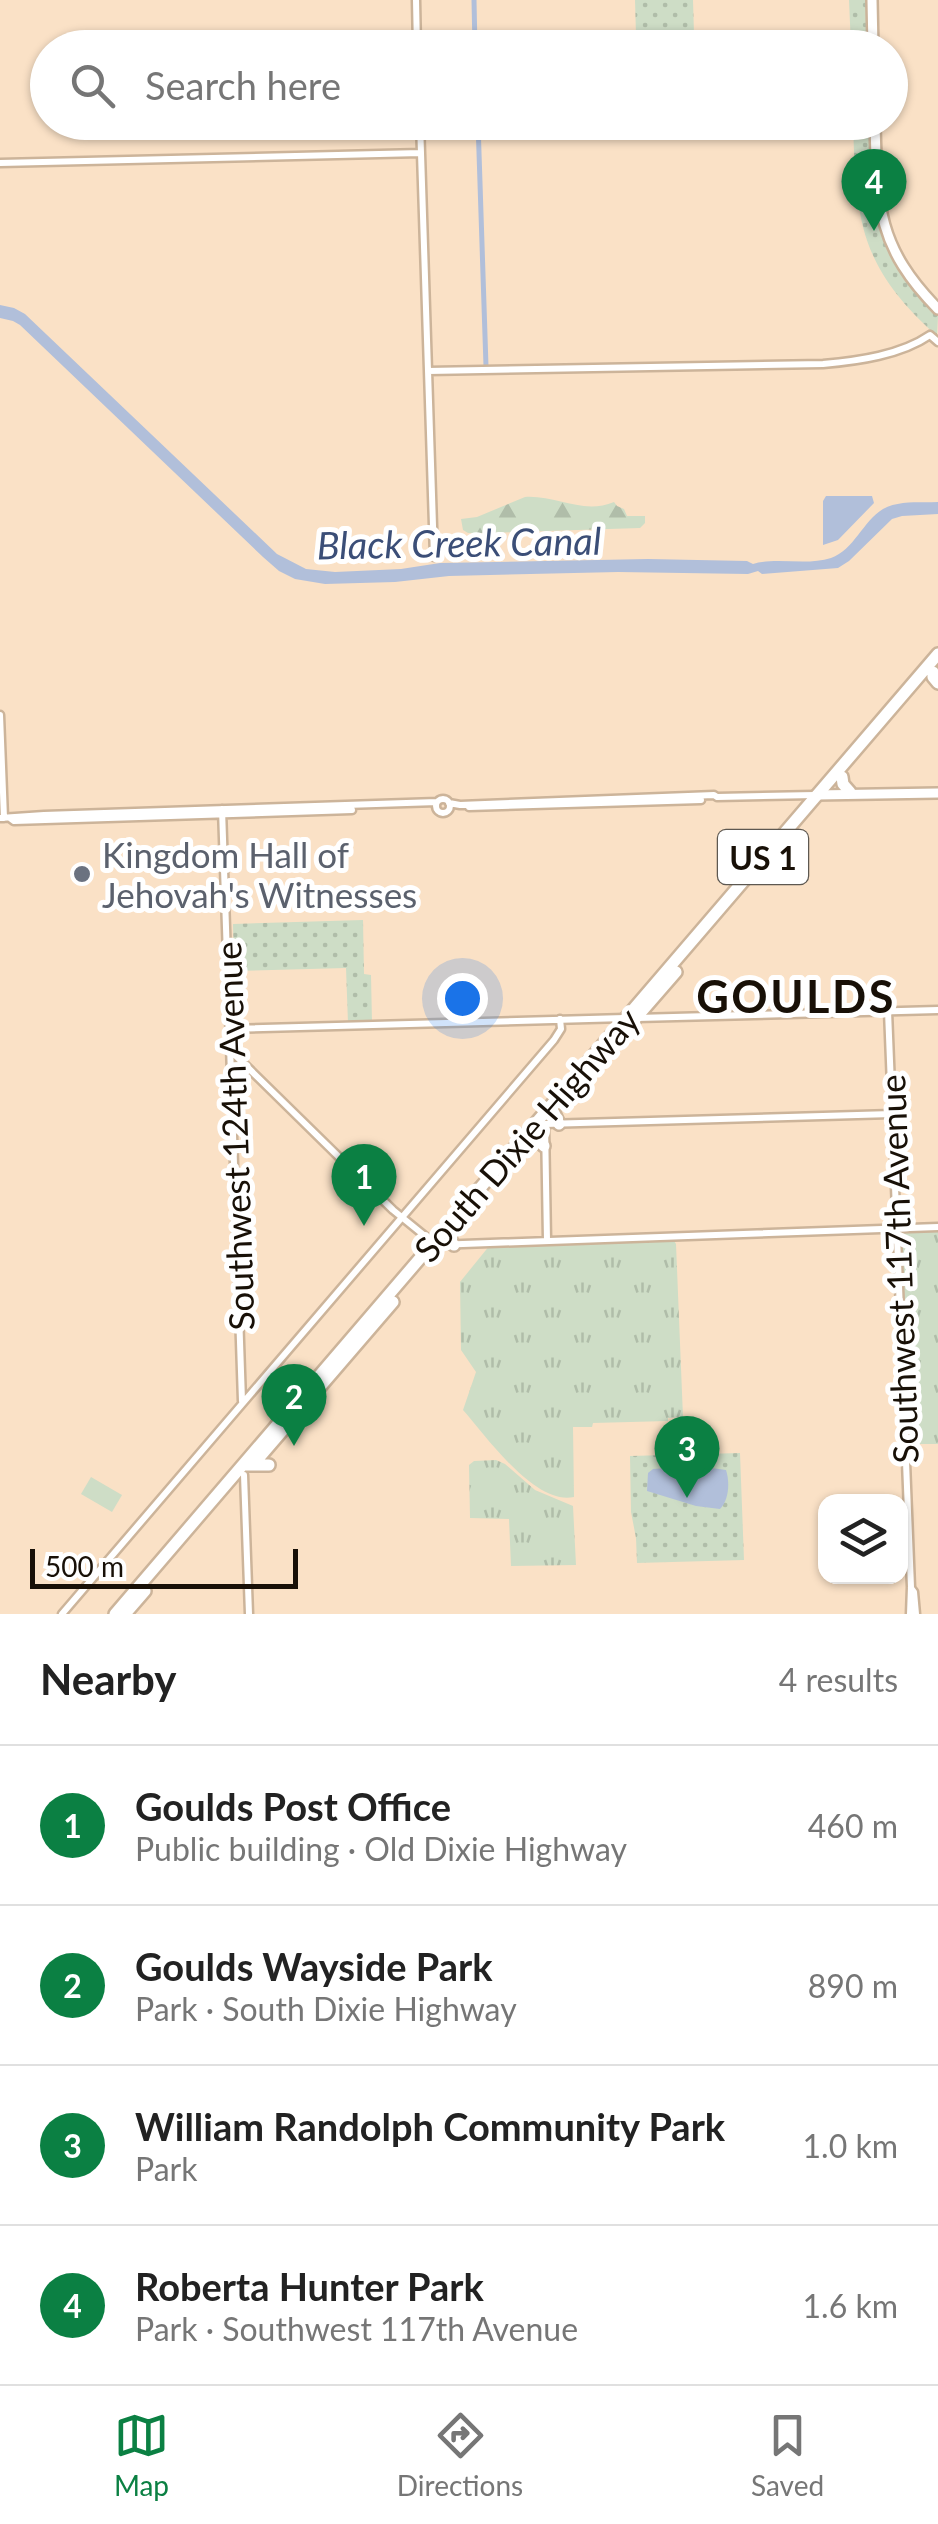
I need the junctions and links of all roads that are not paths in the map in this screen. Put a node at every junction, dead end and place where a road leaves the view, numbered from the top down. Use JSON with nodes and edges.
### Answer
{"nodes":[{"id":1,"x":416,"y":0,"type":"edge"},
{"id":2,"x":872,"y":0,"type":"edge"},
{"id":3,"x":417,"y":30,"type":"edge"},
{"id":4,"x":873,"y":30,"type":"edge"},
{"id":5,"x":421,"y":140,"type":"edge"},
{"id":6,"x":876,"y":140,"type":"edge"},
{"id":7,"x":421,"y":153,"type":"junction"},
{"id":8,"x":0,"y":163,"type":"edge"},
{"id":9,"x":938,"y":309,"type":"edge"},
{"id":10,"x":938,"y":342,"type":"edge"},
{"id":11,"x":428,"y":371,"type":"junction"},
{"id":12,"x":434,"y":557,"type":"dead end"},
{"id":13,"x":938,"y":654,"type":"edge"},
{"id":14,"x":936,"y":673,"type":"edge"},
{"id":15,"x":919,"y":681,"type":"junction"},
{"id":16,"x":0,"y":715,"type":"edge"},
{"id":17,"x":842,"y":777,"type":"junction"},
{"id":18,"x":938,"y":791,"type":"edge"},
{"id":19,"x":850,"y":792,"type":"junction"},
{"id":20,"x":822,"y":795,"type":"junction"},
{"id":21,"x":794,"y":796,"type":"junction"},
{"id":22,"x":437,"y":805,"type":"junction"},
{"id":23,"x":335,"y":806,"type":"junction"},
{"id":24,"x":803,"y":811,"type":"junction"},
{"id":25,"x":223,"y":812,"type":"junction"},
{"id":26,"x":289,"y":812,"type":"junction"},
{"id":27,"x":4,"y":818,"type":"edge"},
{"id":28,"x":754,"y":874,"type":"junction"},
{"id":29,"x":774,"y":876,"type":"dead end"},
{"id":30,"x":715,"y":920,"type":"junction"},
{"id":31,"x":647,"y":1005,"type":"junction"},
{"id":32,"x":938,"y":1010,"type":"edge"},
{"id":33,"x":888,"y":1011,"type":"junction"},
{"id":34,"x":631,"y":1018,"type":"junction"},
{"id":35,"x":654,"y":1018,"type":"junction"},
{"id":36,"x":607,"y":1019,"type":"junction"},
{"id":37,"x":560,"y":1020,"type":"junction"},
{"id":38,"x":231,"y":1030,"type":"junction"},
{"id":39,"x":614,"y":1032,"type":"junction"},
{"id":40,"x":232,"y":1052,"type":"junction"},
{"id":41,"x":892,"y":1114,"type":"junction"},
{"id":42,"x":557,"y":1118,"type":"junction"},
{"id":43,"x":539,"y":1125,"type":"junction"},
{"id":44,"x":531,"y":1140,"type":"junction"},
{"id":45,"x":544,"y":1146,"type":"junction"},
{"id":46,"x":401,"y":1217,"type":"junction"},
{"id":47,"x":938,"y":1227,"type":"edge"},
{"id":48,"x":896,"y":1229,"type":"junction"},
{"id":49,"x":547,"y":1240,"type":"junction"},
{"id":50,"x":444,"y":1242,"type":"junction"},
{"id":51,"x":333,"y":1360,"type":"junction"},
{"id":52,"x":242,"y":1402,"type":"junction"},
{"id":53,"x":300,"y":1411,"type":"junction"},
{"id":54,"x":244,"y":1470,"type":"junction"},
{"id":55,"x":62,"y":1614,"type":"edge"},
{"id":56,"x":115,"y":1614,"type":"edge"},
{"id":57,"x":125,"y":1614,"type":"edge"},
{"id":58,"x":249,"y":1614,"type":"edge"},
{"id":59,"x":913,"y":1614,"type":"edge"}],
"edges":[{"from":1,"to":3,"type":"street"},
{"from":2,"to":4,"type":"main road"},
{"from":5,"to":7,"type":"street"},
{"from":6,"to":9,"type":"main road"},
{"from":7,"to":8,"type":"street"},
{"from":7,"to":11,"type":"street"},
{"from":10,"to":11,"type":"street"},
{"from":11,"to":12,"type":"street"},
{"from":13,"to":15,"type":"highway","name":"South Dixie Highway","number":"US 1"},
{"from":14,"to":15,"type":"highway","name":"South Dixie Highway","number":"US 1"},
{"from":15,"to":17,"type":"highway","name":"South Dixie Highway","number":"US 1"},
{"from":15,"to":20,"type":"highway","name":"South Dixie Highway","number":"US 1"},
{"from":16,"to":27,"type":"street"},
{"from":17,"to":19,"type":"highway"},
{"from":17,"to":20,"type":"highway","name":"South Dixie Highway","number":"US 1"},
{"from":18,"to":19,"type":"main road"},
{"from":18,"to":20,"type":"main road"},
{"from":19,"to":20,"type":"main road"},
{"from":20,"to":21,"type":"street"},
{"from":20,"to":24,"type":"highway","name":"South Dixie Highway","number":"US 1"},
{"from":20,"to":28,"type":"highway","name":"South Dixie Highway","number":"US 1"},
{"from":21,"to":22,"type":"street"},
{"from":21,"to":24,"type":"highway"},
{"from":22,"to":23,"type":"street"},
{"from":22,"to":26,"type":"street"},
{"from":23,"to":25,"type":"street"},
{"from":23,"to":26,"type":"street"},
{"from":24,"to":28,"type":"highway","name":"South Dixie Highway","number":"US 1"},
{"from":25,"to":26,"type":"street"},
{"from":25,"to":27,"type":"street"},
{"from":25,"to":38,"type":"street","name":"Southwest 124th Avenue"},
{"from":28,"to":29,"type":"highway"},
{"from":28,"to":30,"type":"highway","name":"South Dixie Highway","number":"US 1"},
{"from":30,"to":31,"type":"highway","name":"South Dixie Highway","number":"US 1"},
{"from":30,"to":34,"type":"highway","name":"South Dixie Highway","number":"US 1"},
{"from":31,"to":34,"type":"highway","name":"South Dixie Highway","number":"US 1"},
{"from":31,"to":35,"type":"highway"},
{"from":32,"to":33,"type":"street"},
{"from":33,"to":35,"type":"street"},
{"from":33,"to":41,"type":"street","name":"Southwest 117th Avenue"},
{"from":34,"to":35,"type":"street"},
{"from":34,"to":36,"type":"street"},
{"from":34,"to":39,"type":"highway","name":"South Dixie Highway","number":"US 1"},
{"from":34,"to":42,"type":"highway","name":"South Dixie Highway"},
{"from":36,"to":37,"type":"street"},
{"from":36,"to":39,"type":"highway"},
{"from":37,"to":38,"type":"street"},
{"from":37,"to":46,"type":"street"},
{"from":38,"to":40,"type":"street","name":"Southwest 124th Avenue"},
{"from":39,"to":43,"type":"highway","name":"South Dixie Highway","number":"US 1"},
{"from":40,"to":46,"type":"street"},
{"from":40,"to":52,"type":"street","name":"Southwest 124th Avenue"},
{"from":41,"to":42,"type":"street"},
{"from":41,"to":48,"type":"street","name":"Southwest 117th Avenue"},
{"from":42,"to":43,"type":"highway","name":"South Dixie Highway"},
{"from":43,"to":44,"type":"highway","name":"South Dixie Highway"},
{"from":43,"to":45,"type":"street"},
{"from":43,"to":50,"type":"highway","name":"South Dixie Highway"},
{"from":44,"to":45,"type":"highway"},
{"from":44,"to":50,"type":"highway","name":"South Dixie Highway"},
{"from":45,"to":49,"type":"street"},
{"from":46,"to":50,"type":"street"},
{"from":46,"to":52,"type":"street"},
{"from":47,"to":48,"type":"street"},
{"from":48,"to":49,"type":"street"},
{"from":48,"to":59,"type":"street","name":"Southwest 117th Avenue"},
{"from":49,"to":50,"type":"street"},
{"from":50,"to":51,"type":"highway","name":"South Dixie Highway"},
{"from":50,"to":53,"type":"highway","name":"South Dixie Highway"},
{"from":51,"to":53,"type":"highway"},
{"from":51,"to":54,"type":"highway","name":"South Dixie Highway"},
{"from":52,"to":55,"type":"street"},
{"from":53,"to":54,"type":"highway","name":"South Dixie Highway"},
{"from":54,"to":56,"type":"highway","name":"South Dixie Highway"},
{"from":54,"to":57,"type":"highway","name":"South Dixie Highway"},
{"from":54,"to":58,"type":"street"}]}
